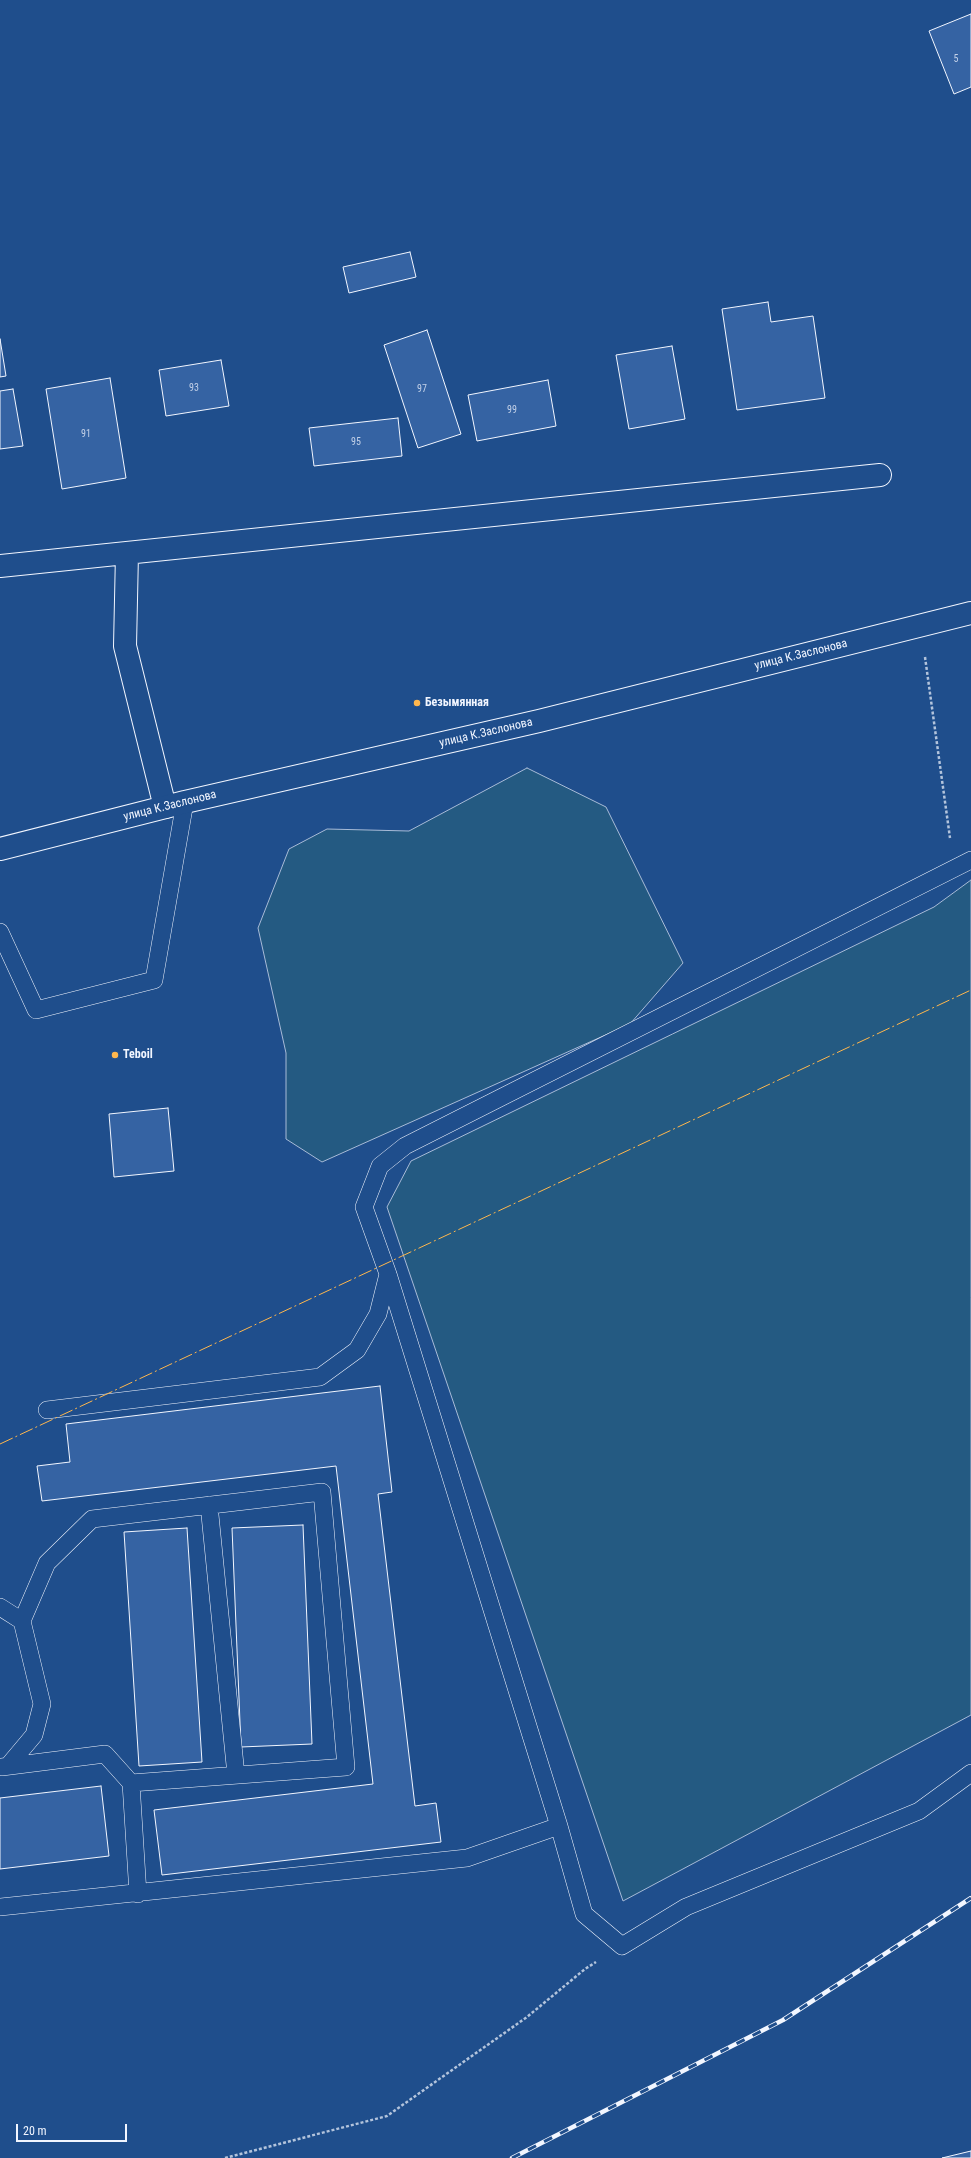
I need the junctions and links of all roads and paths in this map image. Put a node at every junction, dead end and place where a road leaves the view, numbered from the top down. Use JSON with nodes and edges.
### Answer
{"nodes":[{"id":1,"x":880,"y":475,"type":"dead end"},
{"id":2,"x":127,"y":553,"type":"junction"},
{"id":3,"x":0,"y":566,"type":"edge"},
{"id":4,"x":971,"y":613,"type":"edge"},
{"id":5,"x":920,"y":625,"type":"junction"},
{"id":6,"x":175,"y":804,"type":"junction"},
{"id":7,"x":0,"y":849,"type":"edge"},
{"id":8,"x":971,"y":860,"type":"edge"},
{"id":9,"x":954,"y":868,"type":"junction"},
{"id":10,"x":0,"y":932,"type":"edge"},
{"id":11,"x":388,"y":1274,"type":"junction"},
{"id":12,"x":46,"y":1410,"type":"dead end"},
{"id":13,"x":209,"y":1506,"type":"junction"},
{"id":14,"x":0,"y":1607,"type":"edge"},
{"id":15,"x":22,"y":1621,"type":"junction"},
{"id":16,"x":4,"y":1767,"type":"edge"},
{"id":17,"x":971,"y":1773,"type":"edge"},
{"id":18,"x":236,"y":1775,"type":"junction"},
{"id":19,"x":131,"y":1783,"type":"junction"},
{"id":20,"x":559,"y":1826,"type":"junction"},
{"id":21,"x":138,"y":1894,"type":"junction"},
{"id":22,"x":0,"y":1907,"type":"edge"},
{"id":23,"x":622,"y":1946,"type":"junction"},
{"id":24,"x":225,"y":2158,"type":"edge"}],
"edges":[{"from":1,"to":2,"type":"street"},
{"from":2,"to":3,"type":"street"},
{"from":2,"to":6,"type":"street"},
{"from":4,"to":5,"type":"street","name":"улица К.Заслонова"},
{"from":5,"to":6,"type":"street","name":"улица К.Заслонова"},
{"from":5,"to":9,"type":"path"},
{"from":6,"to":7,"type":"street","name":"улица К.Заслонова"},
{"from":6,"to":10,"type":"lane"},
{"from":8,"to":9,"type":"lane"},
{"from":9,"to":11,"type":"lane"},
{"from":11,"to":12,"type":"lane"},
{"from":11,"to":20,"type":"lane"},
{"from":13,"to":15,"type":"lane"},
{"from":13,"to":18,"type":"lane"},
{"from":13,"to":18,"type":"lane"},
{"from":14,"to":15,"type":"lane"},
{"from":15,"to":16,"type":"lane"},
{"from":16,"to":19,"type":"lane"},
{"from":17,"to":23,"type":"lane"},
{"from":18,"to":19,"type":"lane"},
{"from":19,"to":21,"type":"lane"},
{"from":20,"to":21,"type":"lane"},
{"from":20,"to":23,"type":"lane"},
{"from":21,"to":22,"type":"lane"},
{"from":23,"to":24,"type":"path"}]}
